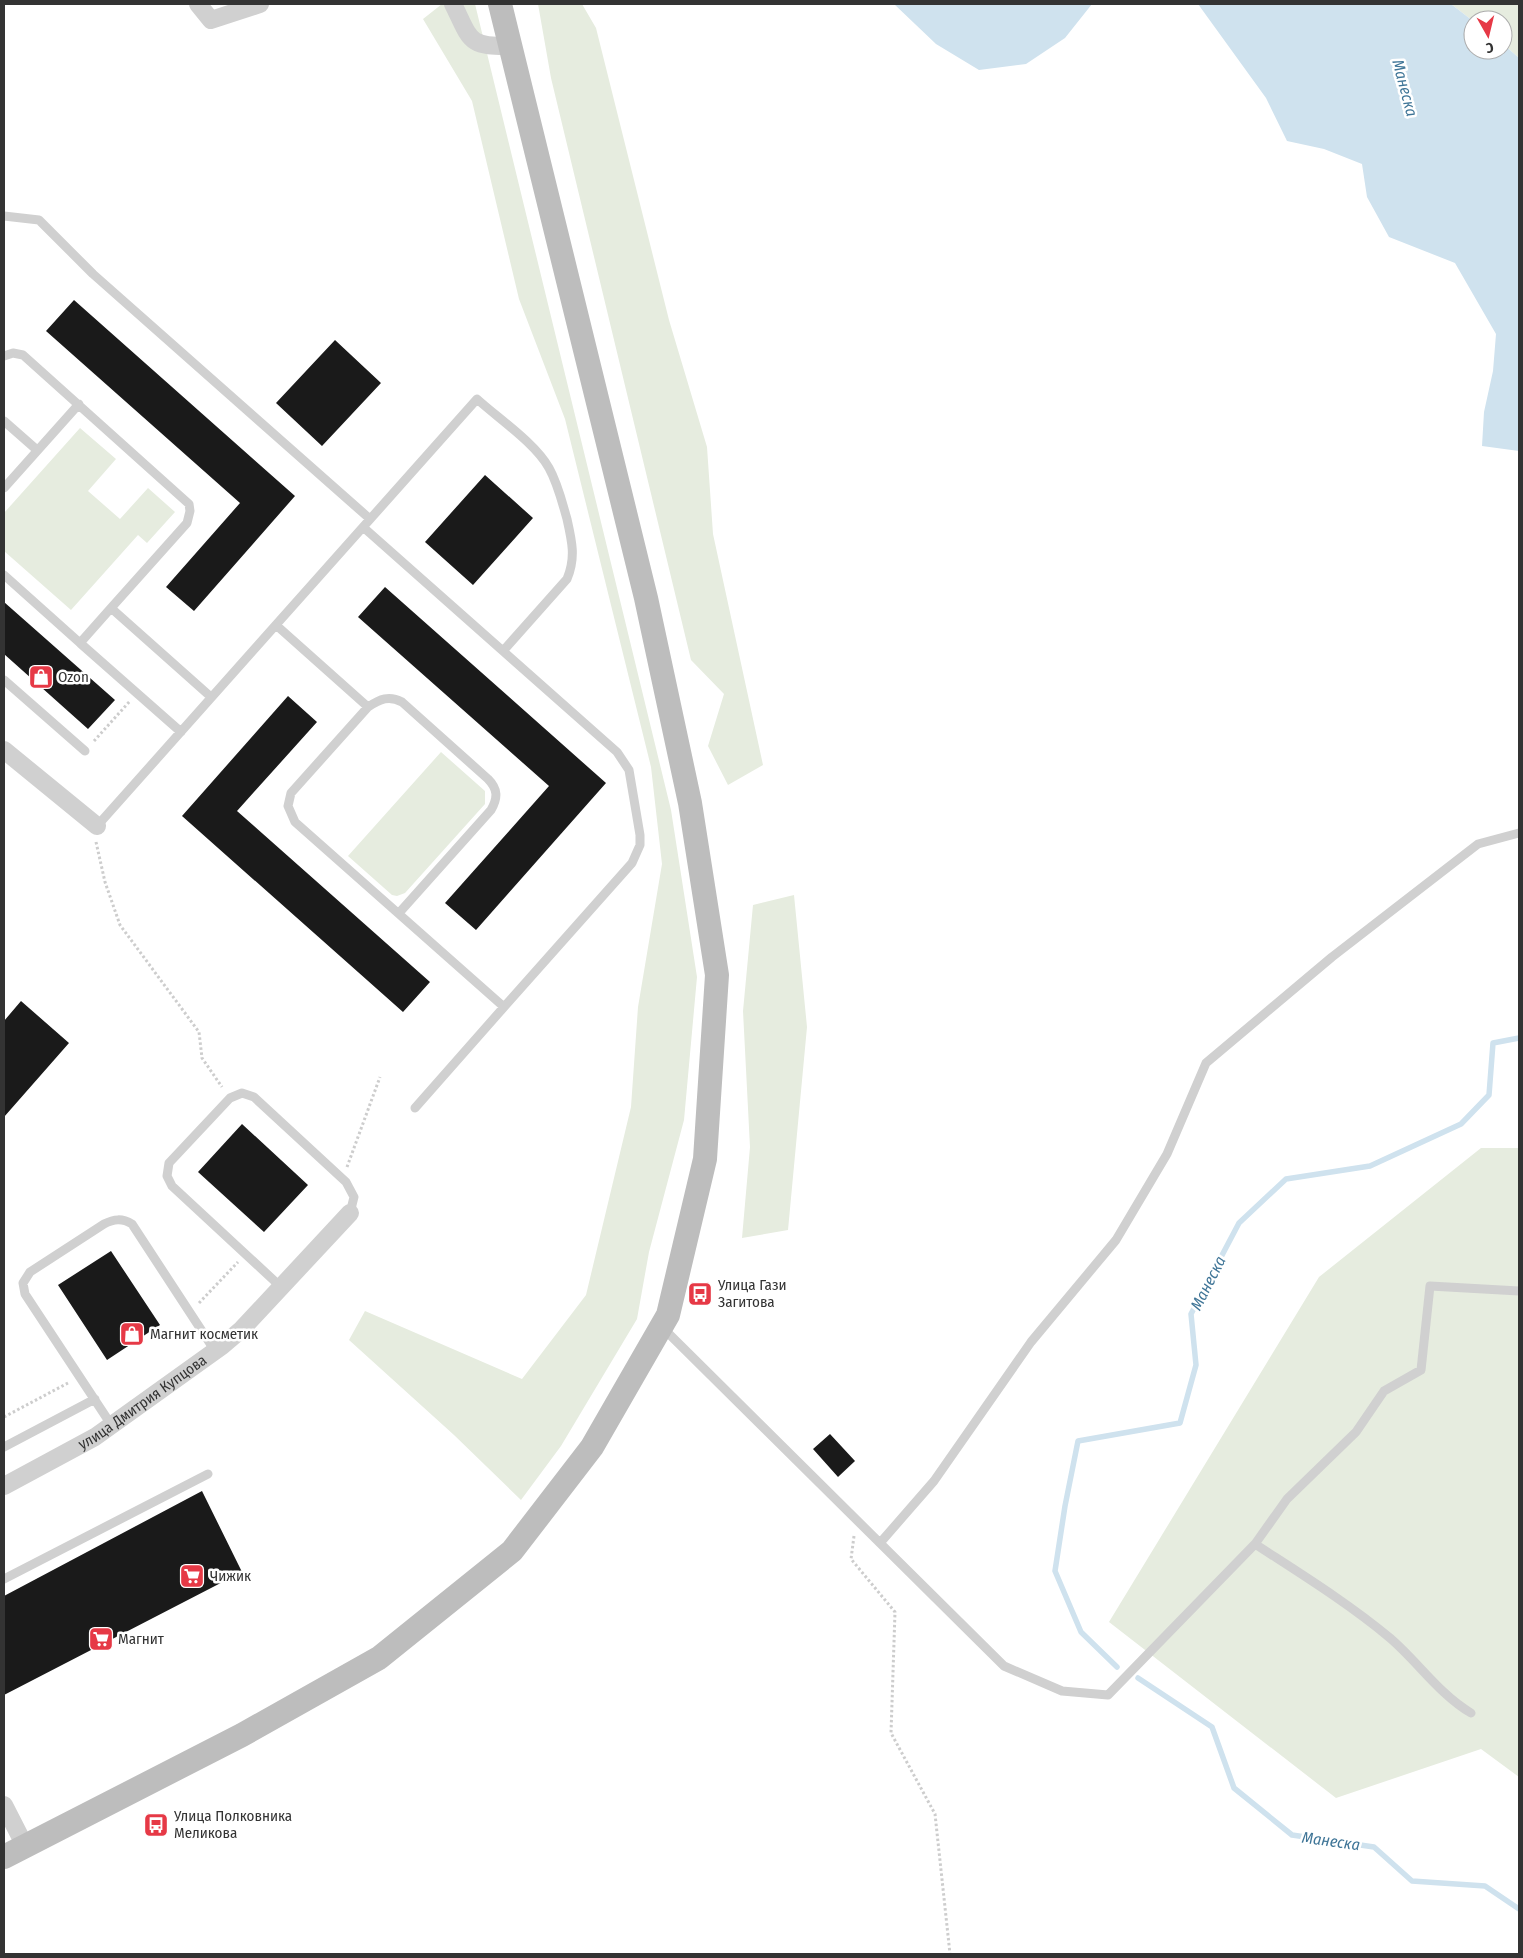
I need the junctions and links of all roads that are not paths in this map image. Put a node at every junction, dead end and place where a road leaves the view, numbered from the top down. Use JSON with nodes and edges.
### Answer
{"nodes":[{"id":1,"x":198,"y":4,"type":"edge"},
{"id":2,"x":260,"y":4,"type":"edge"},
{"id":3,"x":452,"y":4,"type":"edge"},
{"id":4,"x":500,"y":4,"type":"edge"},
{"id":5,"x":510,"y":46,"type":"junction"},
{"id":6,"x":4,"y":216,"type":"edge"},
{"id":7,"x":4,"y":356,"type":"edge"},
{"id":8,"x":78,"y":404,"type":"junction"},
{"id":9,"x":4,"y":421,"type":"edge"},
{"id":10,"x":37,"y":450,"type":"junction"},
{"id":11,"x":4,"y":488,"type":"edge"},
{"id":12,"x":370,"y":519,"type":"junction"},
{"id":13,"x":363,"y":527,"type":"junction"},
{"id":14,"x":4,"y":575,"type":"edge"},
{"id":15,"x":111,"y":608,"type":"junction"},
{"id":16,"x":276,"y":625,"type":"junction"},
{"id":17,"x":80,"y":643,"type":"junction"},
{"id":18,"x":503,"y":651,"type":"junction"},
{"id":19,"x":4,"y":680,"type":"edge"},
{"id":20,"x":211,"y":697,"type":"junction"},
{"id":21,"x":368,"y":707,"type":"junction"},
{"id":22,"x":180,"y":732,"type":"junction"},
{"id":23,"x":4,"y":750,"type":"edge"},
{"id":24,"x":85,"y":752,"type":"road end"},
{"id":25,"x":98,"y":826,"type":"joint"},
{"id":26,"x":1519,"y":833,"type":"edge"},
{"id":27,"x":399,"y":913,"type":"junction"},
{"id":28,"x":504,"y":1007,"type":"junction"},
{"id":29,"x":415,"y":1108,"type":"dead end"},
{"id":30,"x":350,"y":1213,"type":"joint"},
{"id":31,"x":281,"y":1287,"type":"junction"},
{"id":32,"x":1519,"y":1291,"type":"edge"},
{"id":33,"x":661,"y":1326,"type":"junction"},
{"id":34,"x":215,"y":1351,"type":"junction"},
{"id":35,"x":94,"y":1399,"type":"junction"},
{"id":36,"x":112,"y":1426,"type":"junction"},
{"id":37,"x":4,"y":1436,"type":"edge"},
{"id":38,"x":6,"y":1446,"type":"edge"},
{"id":39,"x":208,"y":1474,"type":"dead end"},
{"id":40,"x":4,"y":1486,"type":"edge"},
{"id":41,"x":880,"y":1543,"type":"junction"},
{"id":42,"x":1255,"y":1544,"type":"junction"},
{"id":43,"x":4,"y":1579,"type":"edge"},
{"id":44,"x":1471,"y":1713,"type":"dead end"},
{"id":45,"x":4,"y":1805,"type":"edge"},
{"id":46,"x":25,"y":1846,"type":"junction"},
{"id":47,"x":4,"y":1857,"type":"edge"}],
"edges":[{"from":1,"to":2,"type":"street"},
{"from":3,"to":5,"type":"street"},
{"from":4,"to":5,"type":"main road"},
{"from":5,"to":33,"type":"main road"},
{"from":6,"to":12,"type":"lane"},
{"from":7,"to":8,"type":"lane"},
{"from":8,"to":10,"type":"lane"},
{"from":8,"to":15,"type":"lane"},
{"from":9,"to":10,"type":"lane"},
{"from":10,"to":11,"type":"lane"},
{"from":12,"to":13,"type":"lane"},
{"from":12,"to":18,"type":"lane"},
{"from":13,"to":16,"type":"lane"},
{"from":13,"to":18,"type":"lane"},
{"from":14,"to":17,"type":"lane"},
{"from":15,"to":17,"type":"lane"},
{"from":15,"to":20,"type":"lane"},
{"from":16,"to":20,"type":"lane"},
{"from":16,"to":21,"type":"lane"},
{"from":17,"to":22,"type":"lane"},
{"from":18,"to":28,"type":"lane"},
{"from":19,"to":24,"type":"lane"},
{"from":20,"to":22,"type":"lane"},
{"from":21,"to":27,"type":"lane"},
{"from":21,"to":27,"type":"lane"},
{"from":22,"to":25,"type":"lane"},
{"from":23,"to":25,"type":"street"},
{"from":26,"to":41,"type":"lane"},
{"from":27,"to":28,"type":"lane"},
{"from":28,"to":29,"type":"lane"},
{"from":30,"to":31,"type":"street","name":"улица Дмитрия Купцова"},
{"from":30,"to":31,"type":"lane"},
{"from":31,"to":34,"type":"street","name":"улица Дмитрия Купцова"},
{"from":32,"to":42,"type":"lane"},
{"from":33,"to":41,"type":"lane"},
{"from":33,"to":46,"type":"main road"},
{"from":34,"to":35,"type":"lane"},
{"from":34,"to":36,"type":"street","name":"улица Дмитрия Купцова"},
{"from":35,"to":36,"type":"lane"},
{"from":35,"to":38,"type":"lane"},
{"from":36,"to":40,"type":"street","name":"улица Дмитрия Купцова"},
{"from":37,"to":38,"type":"lane"},
{"from":39,"to":43,"type":"lane"},
{"from":41,"to":42,"type":"lane"},
{"from":42,"to":44,"type":"lane"},
{"from":45,"to":46,"type":"street"},
{"from":46,"to":47,"type":"main road"}]}
